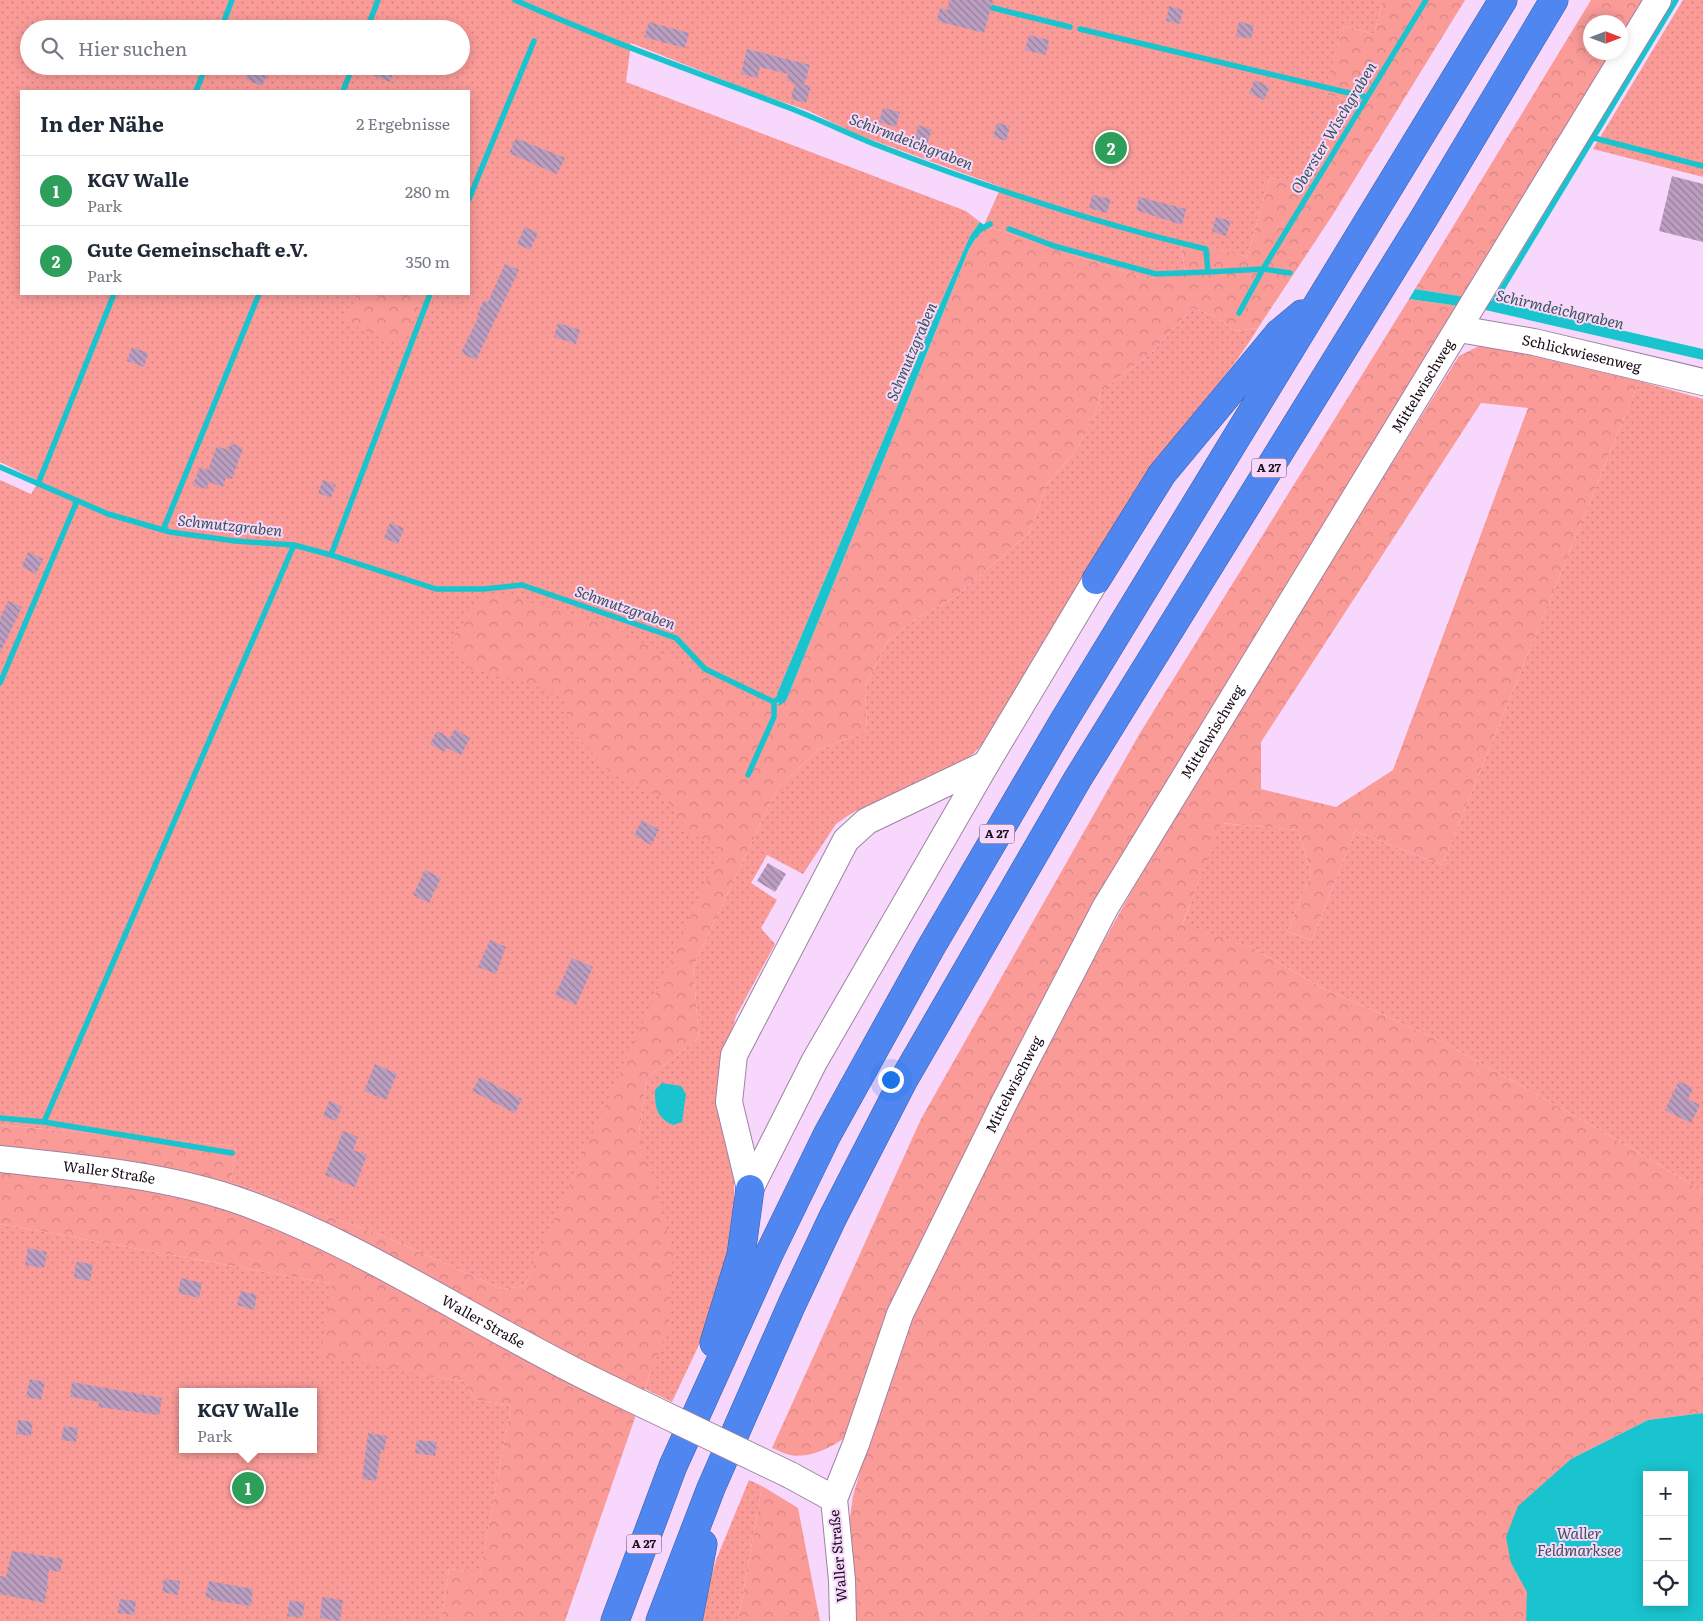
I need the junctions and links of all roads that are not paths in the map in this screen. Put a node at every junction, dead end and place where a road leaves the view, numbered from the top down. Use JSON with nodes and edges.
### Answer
{"nodes":[{"id":1,"x":1503,"y":0,"type":"edge"},
{"id":2,"x":1554,"y":0,"type":"edge"},
{"id":3,"x":1658,"y":0,"type":"edge"},
{"id":4,"x":1325,"y":293,"type":"junction"},
{"id":5,"x":1469,"y":313,"type":"junction"},
{"id":6,"x":1703,"y":382,"type":"edge"},
{"id":7,"x":1096,"y":580,"type":"joint"},
{"id":8,"x":986,"y":764,"type":"junction"},
{"id":9,"x":0,"y":1158,"type":"edge"},
{"id":10,"x":750,"y":1189,"type":"junction"},
{"id":11,"x":705,"y":1396,"type":"junction"},
{"id":12,"x":711,"y":1488,"type":"junction"},
{"id":13,"x":834,"y":1499,"type":"junction"},
{"id":14,"x":615,"y":1621,"type":"edge"},
{"id":15,"x":660,"y":1621,"type":"edge"},
{"id":16,"x":688,"y":1621,"type":"edge"},
{"id":17,"x":843,"y":1621,"type":"edge"}],
"edges":[{"from":1,"to":4,"type":"highway","number":"A 27"},
{"from":2,"to":12,"type":"highway","number":"A 27"},
{"from":3,"to":5,"type":"street","name":"Mittelwischweg"},
{"from":4,"to":7,"type":"highway"},
{"from":4,"to":11,"type":"highway","number":"A 27"},
{"from":5,"to":6,"type":"street","name":"Schlickwiesenweg"},
{"from":5,"to":13,"type":"street","name":"Mittelwischweg"},
{"from":7,"to":8,"type":"street"},
{"from":8,"to":10,"type":"street"},
{"from":8,"to":10,"type":"street"},
{"from":9,"to":13,"type":"street","name":"Waller Straße","bridge":true},
{"from":10,"to":11,"type":"highway"},
{"from":11,"to":14,"type":"highway","number":"A 27"},
{"from":12,"to":15,"type":"highway","number":"A 27"},
{"from":12,"to":16,"type":"highway"},
{"from":13,"to":17,"type":"street","name":"Waller Straße"}]}
